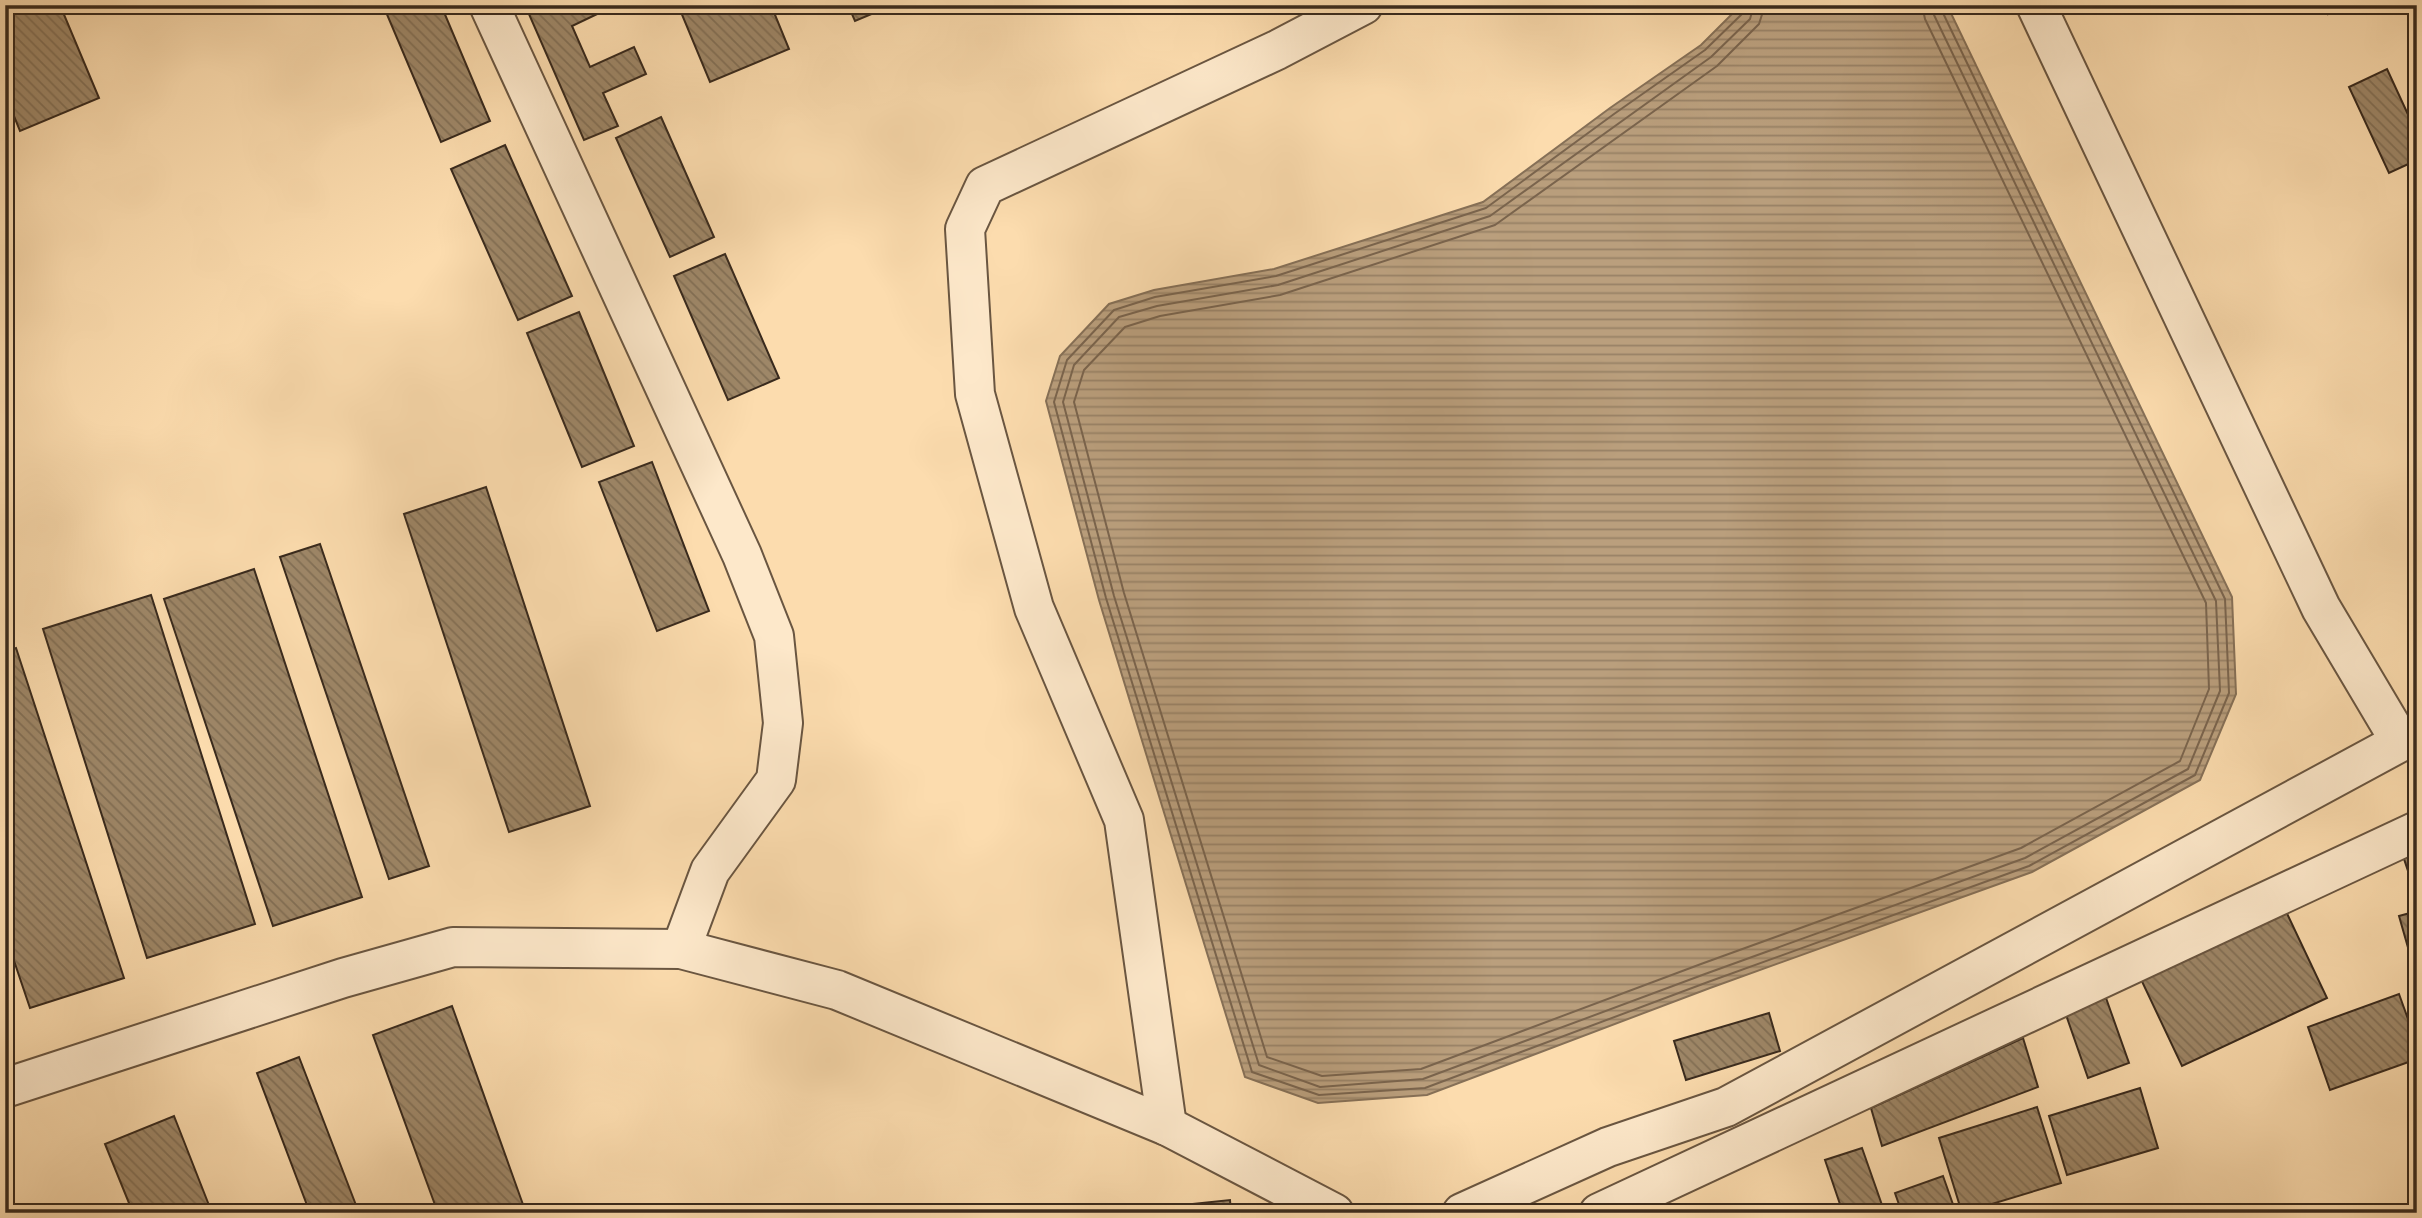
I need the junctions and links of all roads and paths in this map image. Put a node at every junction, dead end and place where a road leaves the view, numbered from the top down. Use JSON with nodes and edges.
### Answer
{"nodes":[{"id":1,"x":489,"y":5,"type":"edge"},
{"id":2,"x":1363,"y":5,"type":"edge"},
{"id":3,"x":2036,"y":5,"type":"edge"},
{"id":4,"x":2408,"y":737,"type":"edge"},
{"id":5,"x":2417,"y":831,"type":"edge"},
{"id":6,"x":681,"y":949,"type":"junction"},
{"id":7,"x":5,"y":1088,"type":"edge"},
{"id":8,"x":1167,"y":1126,"type":"junction"},
{"id":9,"x":1334,"y":1213,"type":"edge"},
{"id":10,"x":1462,"y":1213,"type":"edge"},
{"id":11,"x":1599,"y":1213,"type":"edge"}],
"edges":[{"from":1,"to":6,"type":"street"},
{"from":2,"to":8,"type":"street"},
{"from":3,"to":4,"type":"street"},
{"from":4,"to":10,"type":"street"},
{"from":5,"to":11,"type":"street"},
{"from":6,"to":7,"type":"street"},
{"from":6,"to":8,"type":"street"},
{"from":8,"to":9,"type":"street"}]}
